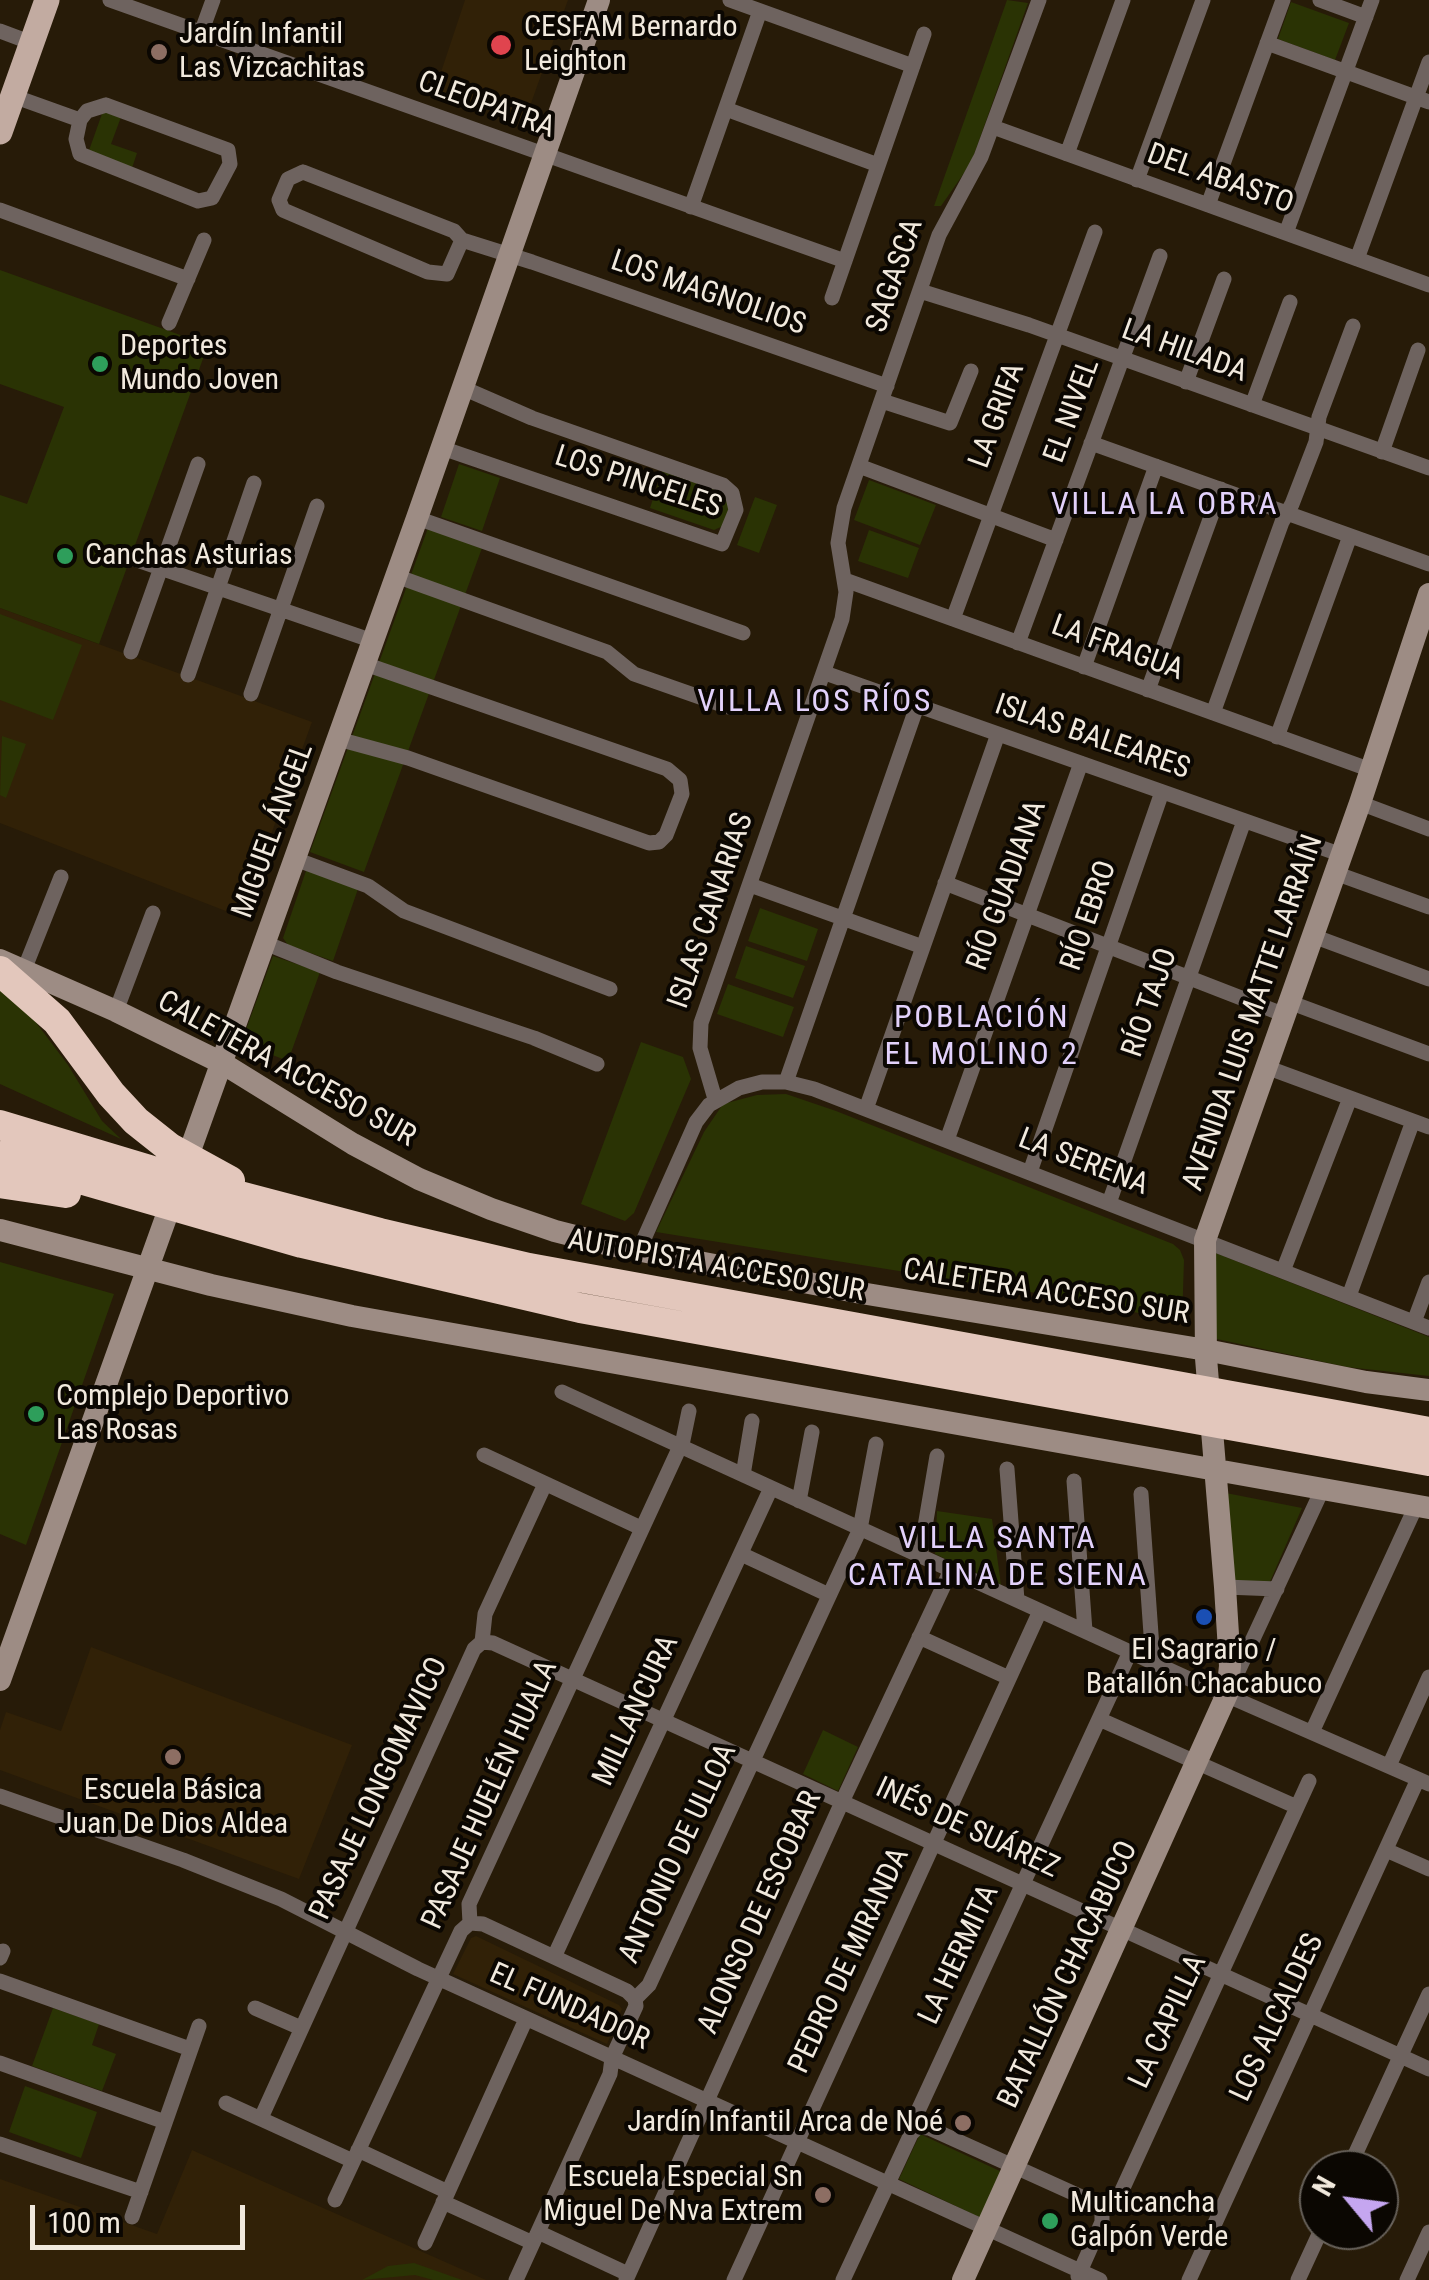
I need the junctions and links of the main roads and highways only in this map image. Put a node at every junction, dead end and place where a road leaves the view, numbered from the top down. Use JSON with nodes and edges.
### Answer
{"nodes":[{"id":1,"x":47,"y":0,"type":"edge"},
{"id":2,"x":0,"y":132,"type":"edge"},
{"id":3,"x":12,"y":971,"type":"edge"},
{"id":4,"x":0,"y":1125,"type":"edge"},
{"id":5,"x":0,"y":1156,"type":"edge"},
{"id":6,"x":0,"y":1183,"type":"edge"},
{"id":7,"x":306,"y":1214,"type":"junction"},
{"id":8,"x":196,"y":1215,"type":"junction"},
{"id":9,"x":1429,"y":1432,"type":"edge"},
{"id":10,"x":1429,"y":1461,"type":"edge"}],
"edges":[{"from":1,"to":2,"type":"main road"},
{"from":3,"to":7,"type":"highway"},
{"from":4,"to":7,"type":"highway","name":"AUTOPISTA ACCESO SUR"},
{"from":5,"to":8,"type":"highway"},
{"from":6,"to":8,"type":"highway"},
{"from":7,"to":9,"type":"highway","name":"AUTOPISTA ACCESO SUR"},
{"from":8,"to":10,"type":"highway"}]}
